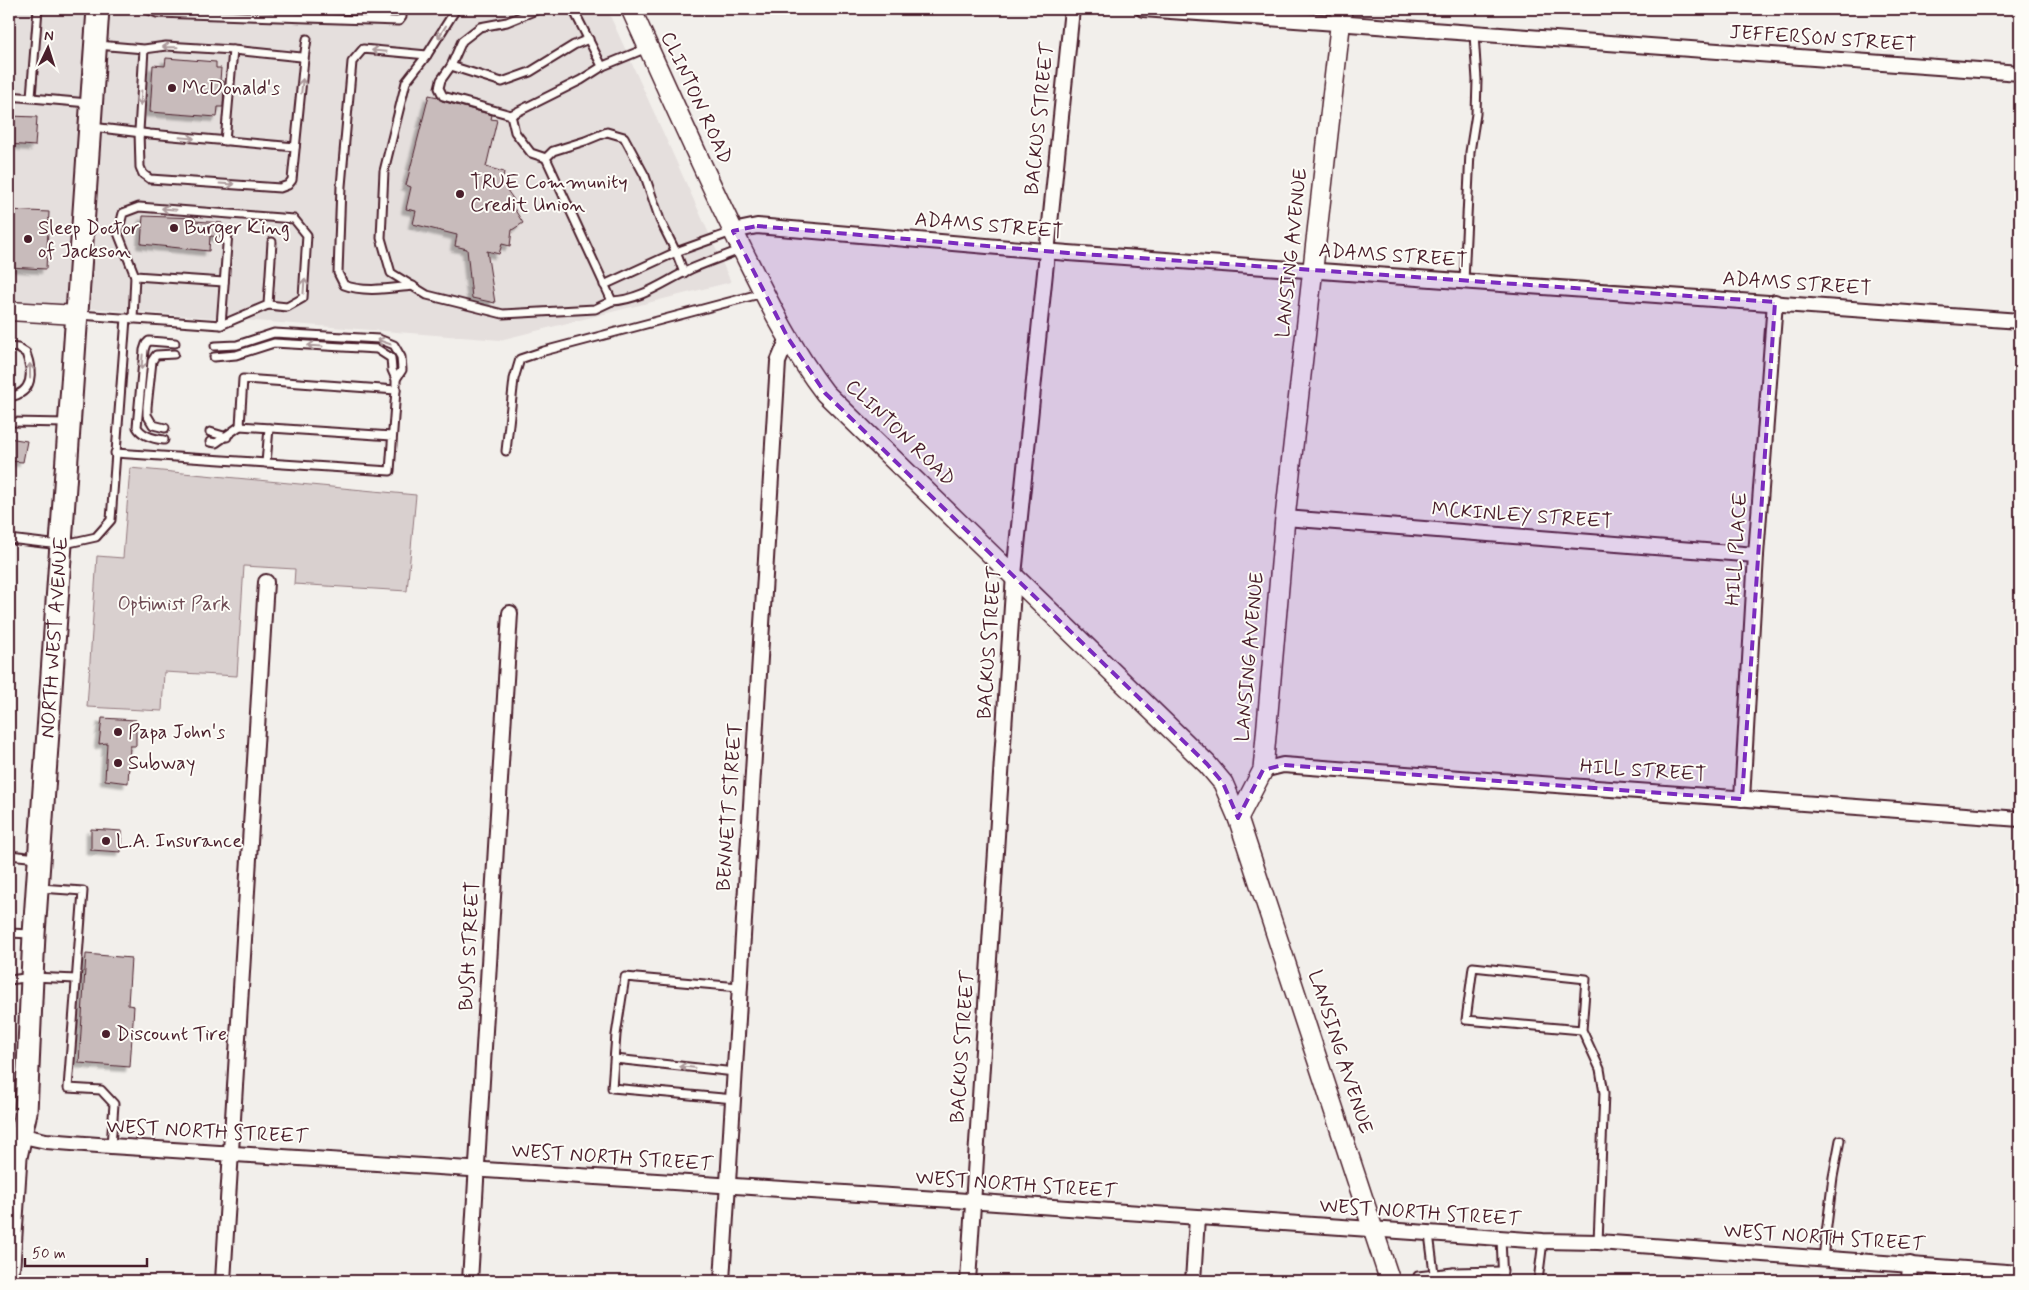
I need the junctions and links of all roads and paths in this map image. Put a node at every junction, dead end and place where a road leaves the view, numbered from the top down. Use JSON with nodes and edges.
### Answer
{"nodes":[{"id":1,"x":38,"y":9,"type":"edge"},
{"id":2,"x":98,"y":9,"type":"edge"},
{"id":3,"x":146,"y":9,"type":"edge"},
{"id":4,"x":402,"y":9,"type":"edge"},
{"id":5,"x":456,"y":9,"type":"edge"},
{"id":6,"x":539,"y":9,"type":"edge"},
{"id":7,"x":573,"y":9,"type":"edge"},
{"id":8,"x":631,"y":9,"type":"edge"},
{"id":9,"x":1072,"y":9,"type":"edge"},
{"id":10,"x":1144,"y":9,"type":"edge"},
{"id":11,"x":1341,"y":17,"type":"edge"},
{"id":12,"x":1474,"y":34,"type":"junction"},
{"id":13,"x":307,"y":38,"type":"dead end"},
{"id":14,"x":589,"y":39,"type":"junction"},
{"id":15,"x":95,"y":45,"type":"junction"},
{"id":16,"x":649,"y":48,"type":"junction"},
{"id":17,"x":144,"y":49,"type":"junction"},
{"id":18,"x":234,"y":50,"type":"junction"},
{"id":19,"x":427,"y":55,"type":"junction"},
{"id":20,"x":304,"y":59,"type":"junction"},
{"id":21,"x":451,"y":66,"type":"junction"},
{"id":22,"x":602,"y":66,"type":"junction"},
{"id":23,"x":2020,"y":73,"type":"edge"},
{"id":24,"x":9,"y":96,"type":"edge"},
{"id":25,"x":31,"y":97,"type":"junction"},
{"id":26,"x":91,"y":103,"type":"junction"},
{"id":27,"x":511,"y":115,"type":"junction"},
{"id":28,"x":90,"y":126,"type":"junction"},
{"id":29,"x":139,"y":132,"type":"junction"},
{"id":30,"x":226,"y":141,"type":"junction"},
{"id":31,"x":295,"y":147,"type":"junction"},
{"id":32,"x":546,"y":158,"type":"junction"},
{"id":33,"x":228,"y":232,"type":"dead end"},
{"id":34,"x":733,"y":232,"type":"junction"},
{"id":35,"x":272,"y":242,"type":"dead end"},
{"id":36,"x":742,"y":249,"type":"junction"},
{"id":37,"x":1046,"y":251,"type":"junction"},
{"id":38,"x":676,"y":252,"type":"junction"},
{"id":39,"x":1312,"y":270,"type":"junction"},
{"id":40,"x":684,"y":273,"type":"junction"},
{"id":41,"x":135,"y":276,"type":"junction"},
{"id":42,"x":1464,"y":281,"type":"junction"},
{"id":43,"x":224,"y":282,"type":"junction"},
{"id":44,"x":604,"y":285,"type":"junction"},
{"id":45,"x":413,"y":286,"type":"junction"},
{"id":46,"x":764,"y":293,"type":"junction"},
{"id":47,"x":612,"y":301,"type":"junction"},
{"id":48,"x":1775,"y":302,"type":"junction"},
{"id":49,"x":268,"y":305,"type":"junction"},
{"id":50,"x":9,"y":311,"type":"edge"},
{"id":51,"x":76,"y":315,"type":"junction"},
{"id":52,"x":129,"y":318,"type":"junction"},
{"id":53,"x":2020,"y":321,"type":"edge"},
{"id":54,"x":221,"y":325,"type":"junction"},
{"id":55,"x":788,"y":338,"type":"junction"},
{"id":56,"x":175,"y":344,"type":"dead end"},
{"id":57,"x":215,"y":346,"type":"dead end"},
{"id":58,"x":9,"y":347,"type":"edge"},
{"id":59,"x":174,"y":354,"type":"dead end"},
{"id":60,"x":214,"y":357,"type":"dead end"},
{"id":61,"x":396,"y":379,"type":"junction"},
{"id":62,"x":396,"y":390,"type":"junction"},
{"id":63,"x":9,"y":392,"type":"edge"},
{"id":64,"x":17,"y":395,"type":"junction"},
{"id":65,"x":9,"y":397,"type":"edge"},
{"id":66,"x":9,"y":422,"type":"edge"},
{"id":67,"x":68,"y":423,"type":"junction"},
{"id":68,"x":240,"y":426,"type":"junction"},
{"id":69,"x":165,"y":428,"type":"dead end"},
{"id":70,"x":268,"y":428,"type":"junction"},
{"id":71,"x":210,"y":432,"type":"dead end"},
{"id":72,"x":392,"y":436,"type":"junction"},
{"id":73,"x":227,"y":437,"type":"junction"},
{"id":74,"x":164,"y":440,"type":"dead end"},
{"id":75,"x":210,"y":442,"type":"dead end"},
{"id":76,"x":506,"y":451,"type":"dead end"},
{"id":77,"x":115,"y":453,"type":"junction"},
{"id":78,"x":266,"y":463,"type":"junction"},
{"id":79,"x":1285,"y":518,"type":"junction"},
{"id":80,"x":9,"y":539,"type":"edge"},
{"id":81,"x":60,"y":545,"type":"junction"},
{"id":82,"x":1756,"y":555,"type":"junction"},
{"id":83,"x":1014,"y":575,"type":"junction"},
{"id":84,"x":266,"y":582,"type":"dead end"},
{"id":85,"x":510,"y":613,"type":"dead end"},
{"id":86,"x":1263,"y":770,"type":"junction"},
{"id":87,"x":1742,"y":799,"type":"junction"},
{"id":88,"x":1238,"y":818,"type":"junction"},
{"id":89,"x":2020,"y":819,"type":"edge"},
{"id":90,"x":9,"y":855,"type":"edge"},
{"id":91,"x":39,"y":858,"type":"junction"},
{"id":92,"x":37,"y":888,"type":"junction"},
{"id":93,"x":9,"y":933,"type":"edge"},
{"id":94,"x":34,"y":934,"type":"junction"},
{"id":95,"x":32,"y":977,"type":"junction"},
{"id":96,"x":76,"y":979,"type":"junction"},
{"id":97,"x":9,"y":980,"type":"edge"},
{"id":98,"x":739,"y":987,"type":"junction"},
{"id":99,"x":1582,"y":1030,"type":"junction"},
{"id":100,"x":615,"y":1059,"type":"junction"},
{"id":101,"x":735,"y":1072,"type":"junction"},
{"id":102,"x":734,"y":1099,"type":"junction"},
{"id":103,"x":14,"y":1134,"type":"edge"},
{"id":104,"x":1840,"y":1140,"type":"dead end"},
{"id":105,"x":111,"y":1146,"type":"junction"},
{"id":106,"x":230,"y":1153,"type":"junction"},
{"id":107,"x":476,"y":1168,"type":"junction"},
{"id":108,"x":728,"y":1186,"type":"junction"},
{"id":109,"x":973,"y":1201,"type":"junction"},
{"id":110,"x":1197,"y":1218,"type":"junction"},
{"id":111,"x":1375,"y":1230,"type":"junction"},
{"id":112,"x":1429,"y":1234,"type":"junction"},
{"id":113,"x":1501,"y":1238,"type":"junction"},
{"id":114,"x":1543,"y":1242,"type":"junction"},
{"id":115,"x":1598,"y":1242,"type":"junction"},
{"id":116,"x":1823,"y":1258,"type":"junction"},
{"id":117,"x":1910,"y":1264,"type":"junction"},
{"id":118,"x":9,"y":1265,"type":"edge"},
{"id":119,"x":1503,"y":1271,"type":"junction"},
{"id":120,"x":1453,"y":1272,"type":"junction"},
{"id":121,"x":1434,"y":1273,"type":"junction"},
{"id":122,"x":2012,"y":1275,"type":"edge"},
{"id":123,"x":223,"y":1281,"type":"edge"},
{"id":124,"x":470,"y":1281,"type":"edge"},
{"id":125,"x":722,"y":1281,"type":"edge"},
{"id":126,"x":968,"y":1281,"type":"edge"},
{"id":127,"x":1193,"y":1281,"type":"edge"},
{"id":128,"x":1390,"y":1281,"type":"edge"},
{"id":129,"x":1418,"y":1281,"type":"edge"},
{"id":130,"x":1453,"y":1281,"type":"edge"},
{"id":131,"x":1503,"y":1281,"type":"edge"},
{"id":132,"x":1538,"y":1281,"type":"edge"},
{"id":133,"x":1909,"y":1281,"type":"edge"}],
"edges":[{"from":1,"to":25,"type":"lane"},
{"from":2,"to":15,"type":"main road","name":"NORTH WEST AVENUE"},
{"from":3,"to":4,"type":"lane"},
{"from":5,"to":19,"type":"lane","one_way":true},
{"from":6,"to":21,"type":"lane"},
{"from":7,"to":14,"type":"lane"},
{"from":8,"to":16,"type":"main road","name":"CLINTON ROAD"},
{"from":9,"to":37,"type":"street","name":"BACKUS STREET"},
{"from":10,"to":11,"type":"street","name":"JEFFERSON STREET"},
{"from":11,"to":12,"type":"street","name":"JEFFERSON STREET"},
{"from":11,"to":39,"type":"main road","name":"LANSING AVENUE"},
{"from":12,"to":23,"type":"street","name":"JEFFERSON STREET"},
{"from":12,"to":42,"type":"lane"},
{"from":13,"to":20,"type":"lane"},
{"from":14,"to":21,"type":"lane"},
{"from":14,"to":22,"type":"lane"},
{"from":15,"to":17,"type":"lane"},
{"from":15,"to":26,"type":"main road","name":"NORTH WEST AVENUE"},
{"from":16,"to":22,"type":"lane"},
{"from":16,"to":34,"type":"main road","name":"CLINTON ROAD"},
{"from":18,"to":17,"type":"lane","one_way":true},
{"from":17,"to":29,"type":"lane","one_way":true},
{"from":18,"to":20,"type":"lane"},
{"from":18,"to":30,"type":"lane"},
{"from":19,"to":45,"type":"lane"},
{"from":19,"to":45,"type":"lane","one_way":true},
{"from":31,"to":20,"type":"lane","one_way":true},
{"from":21,"to":27,"type":"lane"},
{"from":22,"to":27,"type":"lane"},
{"from":24,"to":25,"type":"lane"},
{"from":25,"to":26,"type":"lane"},
{"from":26,"to":28,"type":"main road","name":"NORTH WEST AVENUE"},
{"from":27,"to":32,"type":"lane"},
{"from":28,"to":29,"type":"lane"},
{"from":28,"to":51,"type":"main road","name":"NORTH WEST AVENUE"},
{"from":29,"to":30,"type":"lane","one_way":true},
{"from":29,"to":31,"type":"lane","one_way":true},
{"from":30,"to":31,"type":"lane"},
{"from":32,"to":38,"type":"lane"},
{"from":32,"to":44,"type":"lane"},
{"from":33,"to":43,"type":"lane"},
{"from":34,"to":36,"type":"main road","name":"CLINTON ROAD"},
{"from":34,"to":37,"type":"street","name":"ADAMS STREET"},
{"from":34,"to":38,"type":"lane"},
{"from":35,"to":49,"type":"lane"},
{"from":36,"to":40,"type":"lane"},
{"from":36,"to":46,"type":"main road","name":"CLINTON ROAD"},
{"from":37,"to":39,"type":"street","name":"ADAMS STREET"},
{"from":37,"to":83,"type":"street","name":"BACKUS STREET"},
{"from":38,"to":40,"type":"lane"},
{"from":38,"to":44,"type":"lane"},
{"from":39,"to":42,"type":"street","name":"ADAMS STREET"},
{"from":39,"to":79,"type":"main road","name":"LANSING AVENUE"},
{"from":40,"to":47,"type":"lane"},
{"from":41,"to":43,"type":"lane"},
{"from":49,"to":41,"type":"lane","one_way":true},
{"from":41,"to":52,"type":"lane"},
{"from":42,"to":48,"type":"street","name":"ADAMS STREET"},
{"from":43,"to":54,"type":"lane"},
{"from":44,"to":47,"type":"lane"},
{"from":45,"to":47,"type":"lane"},
{"from":46,"to":55,"type":"main road","name":"CLINTON ROAD"},
{"from":46,"to":76,"type":"lane"},
{"from":48,"to":53,"type":"street","name":"ADAMS STREET"},
{"from":48,"to":82,"type":"street","name":"HILL PLACE"},
{"from":49,"to":54,"type":"lane"},
{"from":50,"to":51,"type":"street"},
{"from":51,"to":52,"type":"lane"},
{"from":51,"to":67,"type":"main road","name":"NORTH WEST AVENUE"},
{"from":52,"to":54,"type":"lane"},
{"from":52,"to":77,"type":"lane"},
{"from":55,"to":83,"type":"main road","name":"CLINTON ROAD"},
{"from":55,"to":98,"type":"street","name":"BENNETT STREET"},
{"from":56,"to":74,"type":"lane","one_way":true},
{"from":61,"to":57,"type":"lane","one_way":true},
{"from":64,"to":58,"type":"lane","one_way":true},
{"from":59,"to":69,"type":"lane"},
{"from":61,"to":60,"type":"lane","one_way":true},
{"from":61,"to":62,"type":"lane"},
{"from":62,"to":68,"type":"lane"},
{"from":62,"to":72,"type":"lane"},
{"from":63,"to":64,"type":"lane"},
{"from":64,"to":65,"type":"lane"},
{"from":66,"to":67,"type":"lane"},
{"from":67,"to":81,"type":"main road","name":"NORTH WEST AVENUE"},
{"from":68,"to":70,"type":"lane"},
{"from":68,"to":73,"type":"lane"},
{"from":70,"to":72,"type":"lane"},
{"from":70,"to":78,"type":"lane"},
{"from":71,"to":73,"type":"lane"},
{"from":72,"to":78,"type":"lane"},
{"from":73,"to":75,"type":"lane"},
{"from":77,"to":78,"type":"lane"},
{"from":77,"to":81,"type":"lane"},
{"from":79,"to":82,"type":"street","name":"MCKINLEY STREET"},
{"from":79,"to":86,"type":"main road","name":"LANSING AVENUE"},
{"from":80,"to":81,"type":"lane"},
{"from":81,"to":91,"type":"main road","name":"NORTH WEST AVENUE"},
{"from":82,"to":87,"type":"street","name":"HILL PLACE"},
{"from":83,"to":88,"type":"main road","name":"CLINTON ROAD"},
{"from":83,"to":109,"type":"street","name":"BACKUS STREET"},
{"from":84,"to":106,"type":"street"},
{"from":85,"to":107,"type":"street","name":"BUSH STREET"},
{"from":86,"to":87,"type":"street","name":"HILL STREET"},
{"from":86,"to":88,"type":"main road","name":"LANSING AVENUE"},
{"from":87,"to":89,"type":"street","name":"HILL STREET"},
{"from":88,"to":111,"type":"main road","name":"LANSING AVENUE"},
{"from":90,"to":91,"type":"lane"},
{"from":91,"to":92,"type":"main road","name":"NORTH WEST AVENUE"},
{"from":92,"to":94,"type":"main road","name":"NORTH WEST AVENUE"},
{"from":92,"to":96,"type":"lane"},
{"from":93,"to":94,"type":"lane"},
{"from":94,"to":95,"type":"main road","name":"NORTH WEST AVENUE"},
{"from":95,"to":96,"type":"lane"},
{"from":95,"to":97,"type":"lane"},
{"from":95,"to":103,"type":"main road","name":"NORTH WEST AVENUE"},
{"from":96,"to":105,"type":"lane"},
{"from":98,"to":100,"type":"lane"},
{"from":98,"to":101,"type":"street","name":"BENNETT STREET"},
{"from":99,"to":99,"type":"lane"},
{"from":99,"to":115,"type":"lane"},
{"from":101,"to":100,"type":"lane","one_way":true},
{"from":100,"to":102,"type":"lane"},
{"from":101,"to":102,"type":"street","name":"BENNETT STREET"},
{"from":102,"to":108,"type":"street","name":"BENNETT STREET"},
{"from":103,"to":105,"type":"street","name":"WEST NORTH STREET"},
{"from":103,"to":118,"type":"main road","name":"NORTH WEST AVENUE"},
{"from":104,"to":116,"type":"lane"},
{"from":105,"to":106,"type":"street","name":"WEST NORTH STREET"},
{"from":106,"to":107,"type":"street","name":"WEST NORTH STREET"},
{"from":106,"to":123,"type":"street"},
{"from":107,"to":108,"type":"street","name":"WEST NORTH STREET"},
{"from":107,"to":124,"type":"street","name":"BUSH STREET"},
{"from":108,"to":109,"type":"street","name":"WEST NORTH STREET"},
{"from":108,"to":125,"type":"street","name":"BENNETT STREET"},
{"from":109,"to":110,"type":"street","name":"WEST NORTH STREET"},
{"from":109,"to":126,"type":"street","name":"BACKUS STREET"},
{"from":110,"to":111,"type":"street","name":"WEST NORTH STREET"},
{"from":110,"to":127,"type":"street"},
{"from":111,"to":112,"type":"street","name":"WEST NORTH STREET"},
{"from":111,"to":128,"type":"main road","name":"LANSING AVENUE"},
{"from":112,"to":113,"type":"street","name":"WEST NORTH STREET"},
{"from":112,"to":121,"type":"lane"},
{"from":113,"to":114,"type":"street","name":"WEST NORTH STREET"},
{"from":113,"to":119,"type":"lane"},
{"from":114,"to":115,"type":"street","name":"WEST NORTH STREET"},
{"from":114,"to":132,"type":"lane"},
{"from":115,"to":116,"type":"street","name":"WEST NORTH STREET"},
{"from":116,"to":117,"type":"street","name":"WEST NORTH STREET"},
{"from":117,"to":122,"type":"street","name":"WEST NORTH STREET"},
{"from":117,"to":133,"type":"street"},
{"from":119,"to":120,"type":"lane"},
{"from":119,"to":131,"type":"lane"},
{"from":120,"to":121,"type":"lane"},
{"from":120,"to":130,"type":"lane"},
{"from":121,"to":129,"type":"lane"}]}
